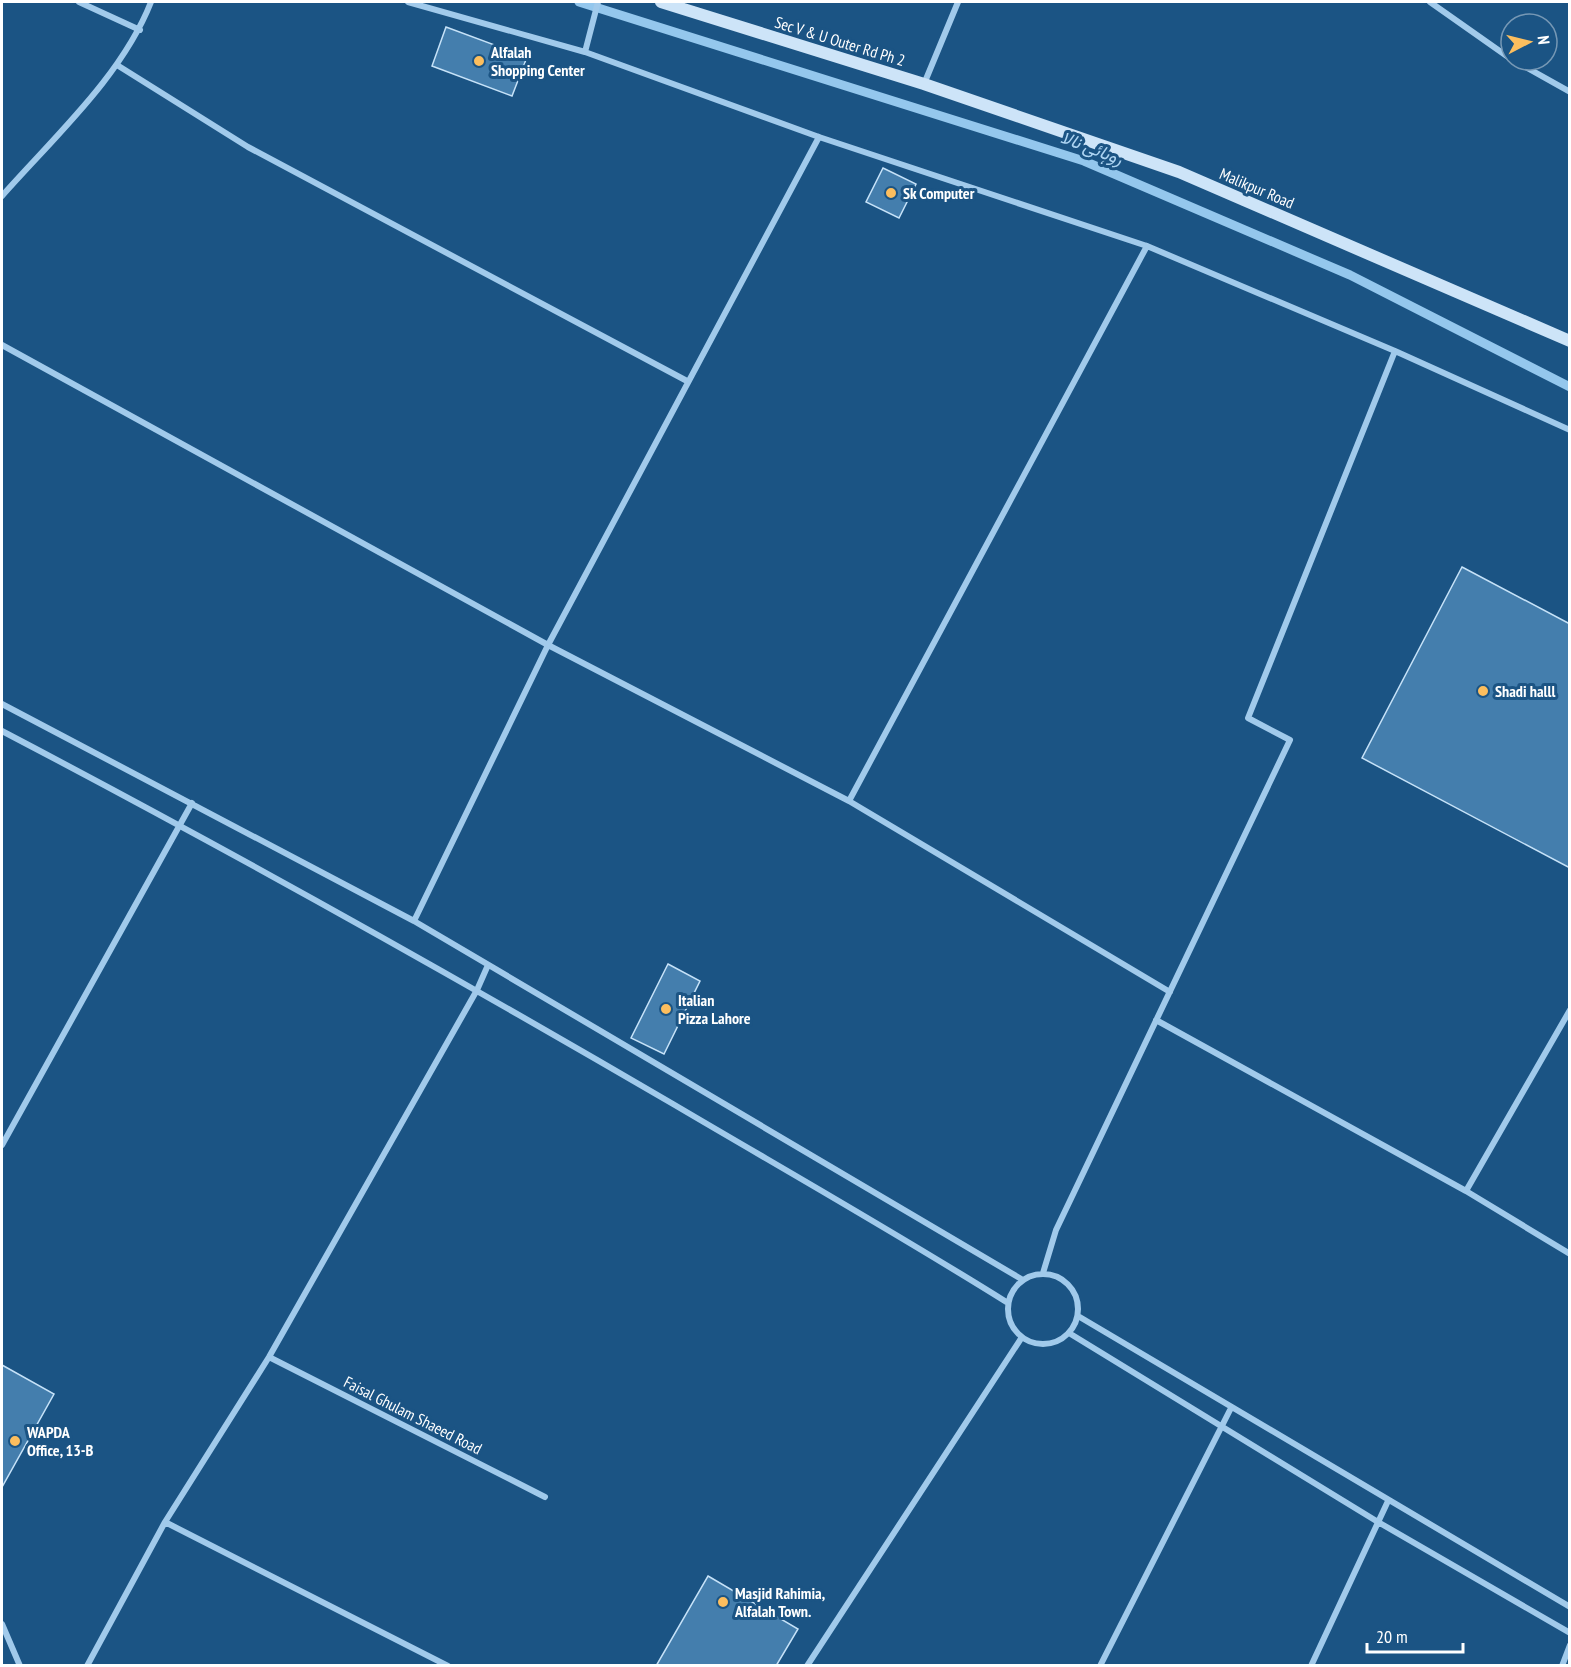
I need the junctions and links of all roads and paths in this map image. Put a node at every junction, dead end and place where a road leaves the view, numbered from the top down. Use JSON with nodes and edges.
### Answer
{"nodes":[{"id":1,"x":79,"y":2,"type":"edge"},
{"id":2,"x":151,"y":2,"type":"edge"},
{"id":3,"x":408,"y":2,"type":"edge"},
{"id":4,"x":598,"y":2,"type":"edge"},
{"id":5,"x":661,"y":2,"type":"edge"},
{"id":6,"x":958,"y":2,"type":"edge"},
{"id":7,"x":1430,"y":2,"type":"edge"},
{"id":8,"x":140,"y":30,"type":"junction"},
{"id":9,"x":1499,"y":50,"type":"edge"},
{"id":10,"x":585,"y":52,"type":"junction"},
{"id":11,"x":117,"y":65,"type":"junction"},
{"id":12,"x":1534,"y":72,"type":"edge"},
{"id":13,"x":924,"y":84,"type":"junction"},
{"id":14,"x":1569,"y":92,"type":"edge"},
{"id":15,"x":819,"y":137,"type":"junction"},
{"id":16,"x":2,"y":196,"type":"edge"},
{"id":17,"x":1147,"y":246,"type":"junction"},
{"id":18,"x":1569,"y":341,"type":"edge"},
{"id":19,"x":2,"y":345,"type":"edge"},
{"id":20,"x":1395,"y":351,"type":"junction"},
{"id":21,"x":687,"y":381,"type":"junction"},
{"id":22,"x":1569,"y":430,"type":"edge"},
{"id":23,"x":548,"y":645,"type":"junction"},
{"id":24,"x":2,"y":704,"type":"edge"},
{"id":25,"x":2,"y":731,"type":"edge"},
{"id":26,"x":849,"y":801,"type":"junction"},
{"id":27,"x":192,"y":802,"type":"junction"},
{"id":28,"x":179,"y":824,"type":"junction"},
{"id":29,"x":414,"y":921,"type":"junction"},
{"id":30,"x":488,"y":965,"type":"junction"},
{"id":31,"x":477,"y":990,"type":"junction"},
{"id":32,"x":1170,"y":992,"type":"junction"},
{"id":33,"x":1569,"y":1010,"type":"edge"},
{"id":34,"x":1156,"y":1020,"type":"junction"},
{"id":35,"x":2,"y":1145,"type":"edge"},
{"id":36,"x":1467,"y":1191,"type":"junction"},
{"id":37,"x":1569,"y":1254,"type":"edge"},
{"id":38,"x":1043,"y":1273,"type":"junction"},
{"id":39,"x":1023,"y":1280,"type":"junction"},
{"id":40,"x":1008,"y":1303,"type":"junction"},
{"id":41,"x":1078,"y":1316,"type":"junction"},
{"id":42,"x":1069,"y":1333,"type":"junction"},
{"id":43,"x":1022,"y":1337,"type":"junction"},
{"id":44,"x":269,"y":1357,"type":"junction"},
{"id":45,"x":1231,"y":1408,"type":"junction"},
{"id":46,"x":1222,"y":1426,"type":"junction"},
{"id":47,"x":544,"y":1497,"type":"dead end"},
{"id":48,"x":1388,"y":1501,"type":"junction"},
{"id":49,"x":165,"y":1522,"type":"junction"},
{"id":50,"x":1378,"y":1522,"type":"junction"},
{"id":51,"x":1569,"y":1607,"type":"edge"},
{"id":52,"x":2,"y":1624,"type":"edge"},
{"id":53,"x":1569,"y":1633,"type":"edge"},
{"id":54,"x":1569,"y":1645,"type":"edge"},
{"id":55,"x":20,"y":1665,"type":"edge"},
{"id":56,"x":87,"y":1665,"type":"edge"},
{"id":57,"x":448,"y":1665,"type":"edge"},
{"id":58,"x":807,"y":1665,"type":"edge"},
{"id":59,"x":1100,"y":1665,"type":"edge"},
{"id":60,"x":1311,"y":1665,"type":"edge"},
{"id":61,"x":1562,"y":1665,"type":"edge"}],
"edges":[{"from":1,"to":8,"type":"street"},
{"from":2,"to":8,"type":"street"},
{"from":3,"to":10,"type":"street"},
{"from":4,"to":10,"type":"street"},
{"from":5,"to":13,"type":"street","name":"Sec V & U Outer Rd Ph 2"},
{"from":6,"to":13,"type":"street"},
{"from":7,"to":9,"type":"street"},
{"from":8,"to":11,"type":"street"},
{"from":10,"to":15,"type":"street"},
{"from":11,"to":16,"type":"street"},
{"from":11,"to":21,"type":"street"},
{"from":12,"to":14,"type":"street"},
{"from":13,"to":18,"type":"street","name":"Malikpur Road"},
{"from":15,"to":17,"type":"street"},
{"from":15,"to":21,"type":"street"},
{"from":17,"to":20,"type":"street"},
{"from":17,"to":26,"type":"street"},
{"from":19,"to":23,"type":"street"},
{"from":20,"to":22,"type":"street"},
{"from":20,"to":32,"type":"street"},
{"from":21,"to":23,"type":"street"},
{"from":23,"to":26,"type":"street"},
{"from":23,"to":29,"type":"street"},
{"from":24,"to":27,"type":"street"},
{"from":25,"to":28,"type":"street"},
{"from":26,"to":32,"type":"street"},
{"from":27,"to":28,"type":"street"},
{"from":27,"to":29,"type":"street"},
{"from":28,"to":31,"type":"street"},
{"from":28,"to":35,"type":"street"},
{"from":29,"to":30,"type":"street"},
{"from":30,"to":31,"type":"street"},
{"from":30,"to":39,"type":"street"},
{"from":31,"to":40,"type":"street"},
{"from":31,"to":44,"type":"street"},
{"from":32,"to":34,"type":"street"},
{"from":33,"to":36,"type":"street"},
{"from":34,"to":36,"type":"street"},
{"from":34,"to":38,"type":"street"},
{"from":36,"to":37,"type":"street"},
{"from":38,"to":39,"type":"street"},
{"from":38,"to":41,"type":"street"},
{"from":39,"to":40,"type":"street"},
{"from":40,"to":43,"type":"street"},
{"from":41,"to":42,"type":"street"},
{"from":41,"to":45,"type":"street"},
{"from":42,"to":43,"type":"street"},
{"from":42,"to":46,"type":"street"},
{"from":43,"to":58,"type":"street"},
{"from":44,"to":47,"type":"street","name":"Faisal Ghulam Shaeed Road"},
{"from":44,"to":49,"type":"street"},
{"from":45,"to":46,"type":"street"},
{"from":45,"to":48,"type":"street"},
{"from":46,"to":50,"type":"street"},
{"from":46,"to":59,"type":"street"},
{"from":48,"to":50,"type":"street"},
{"from":48,"to":51,"type":"street"},
{"from":49,"to":56,"type":"street"},
{"from":49,"to":57,"type":"street"},
{"from":50,"to":53,"type":"street"},
{"from":50,"to":60,"type":"street"},
{"from":52,"to":55,"type":"street"},
{"from":54,"to":61,"type":"street"}]}
